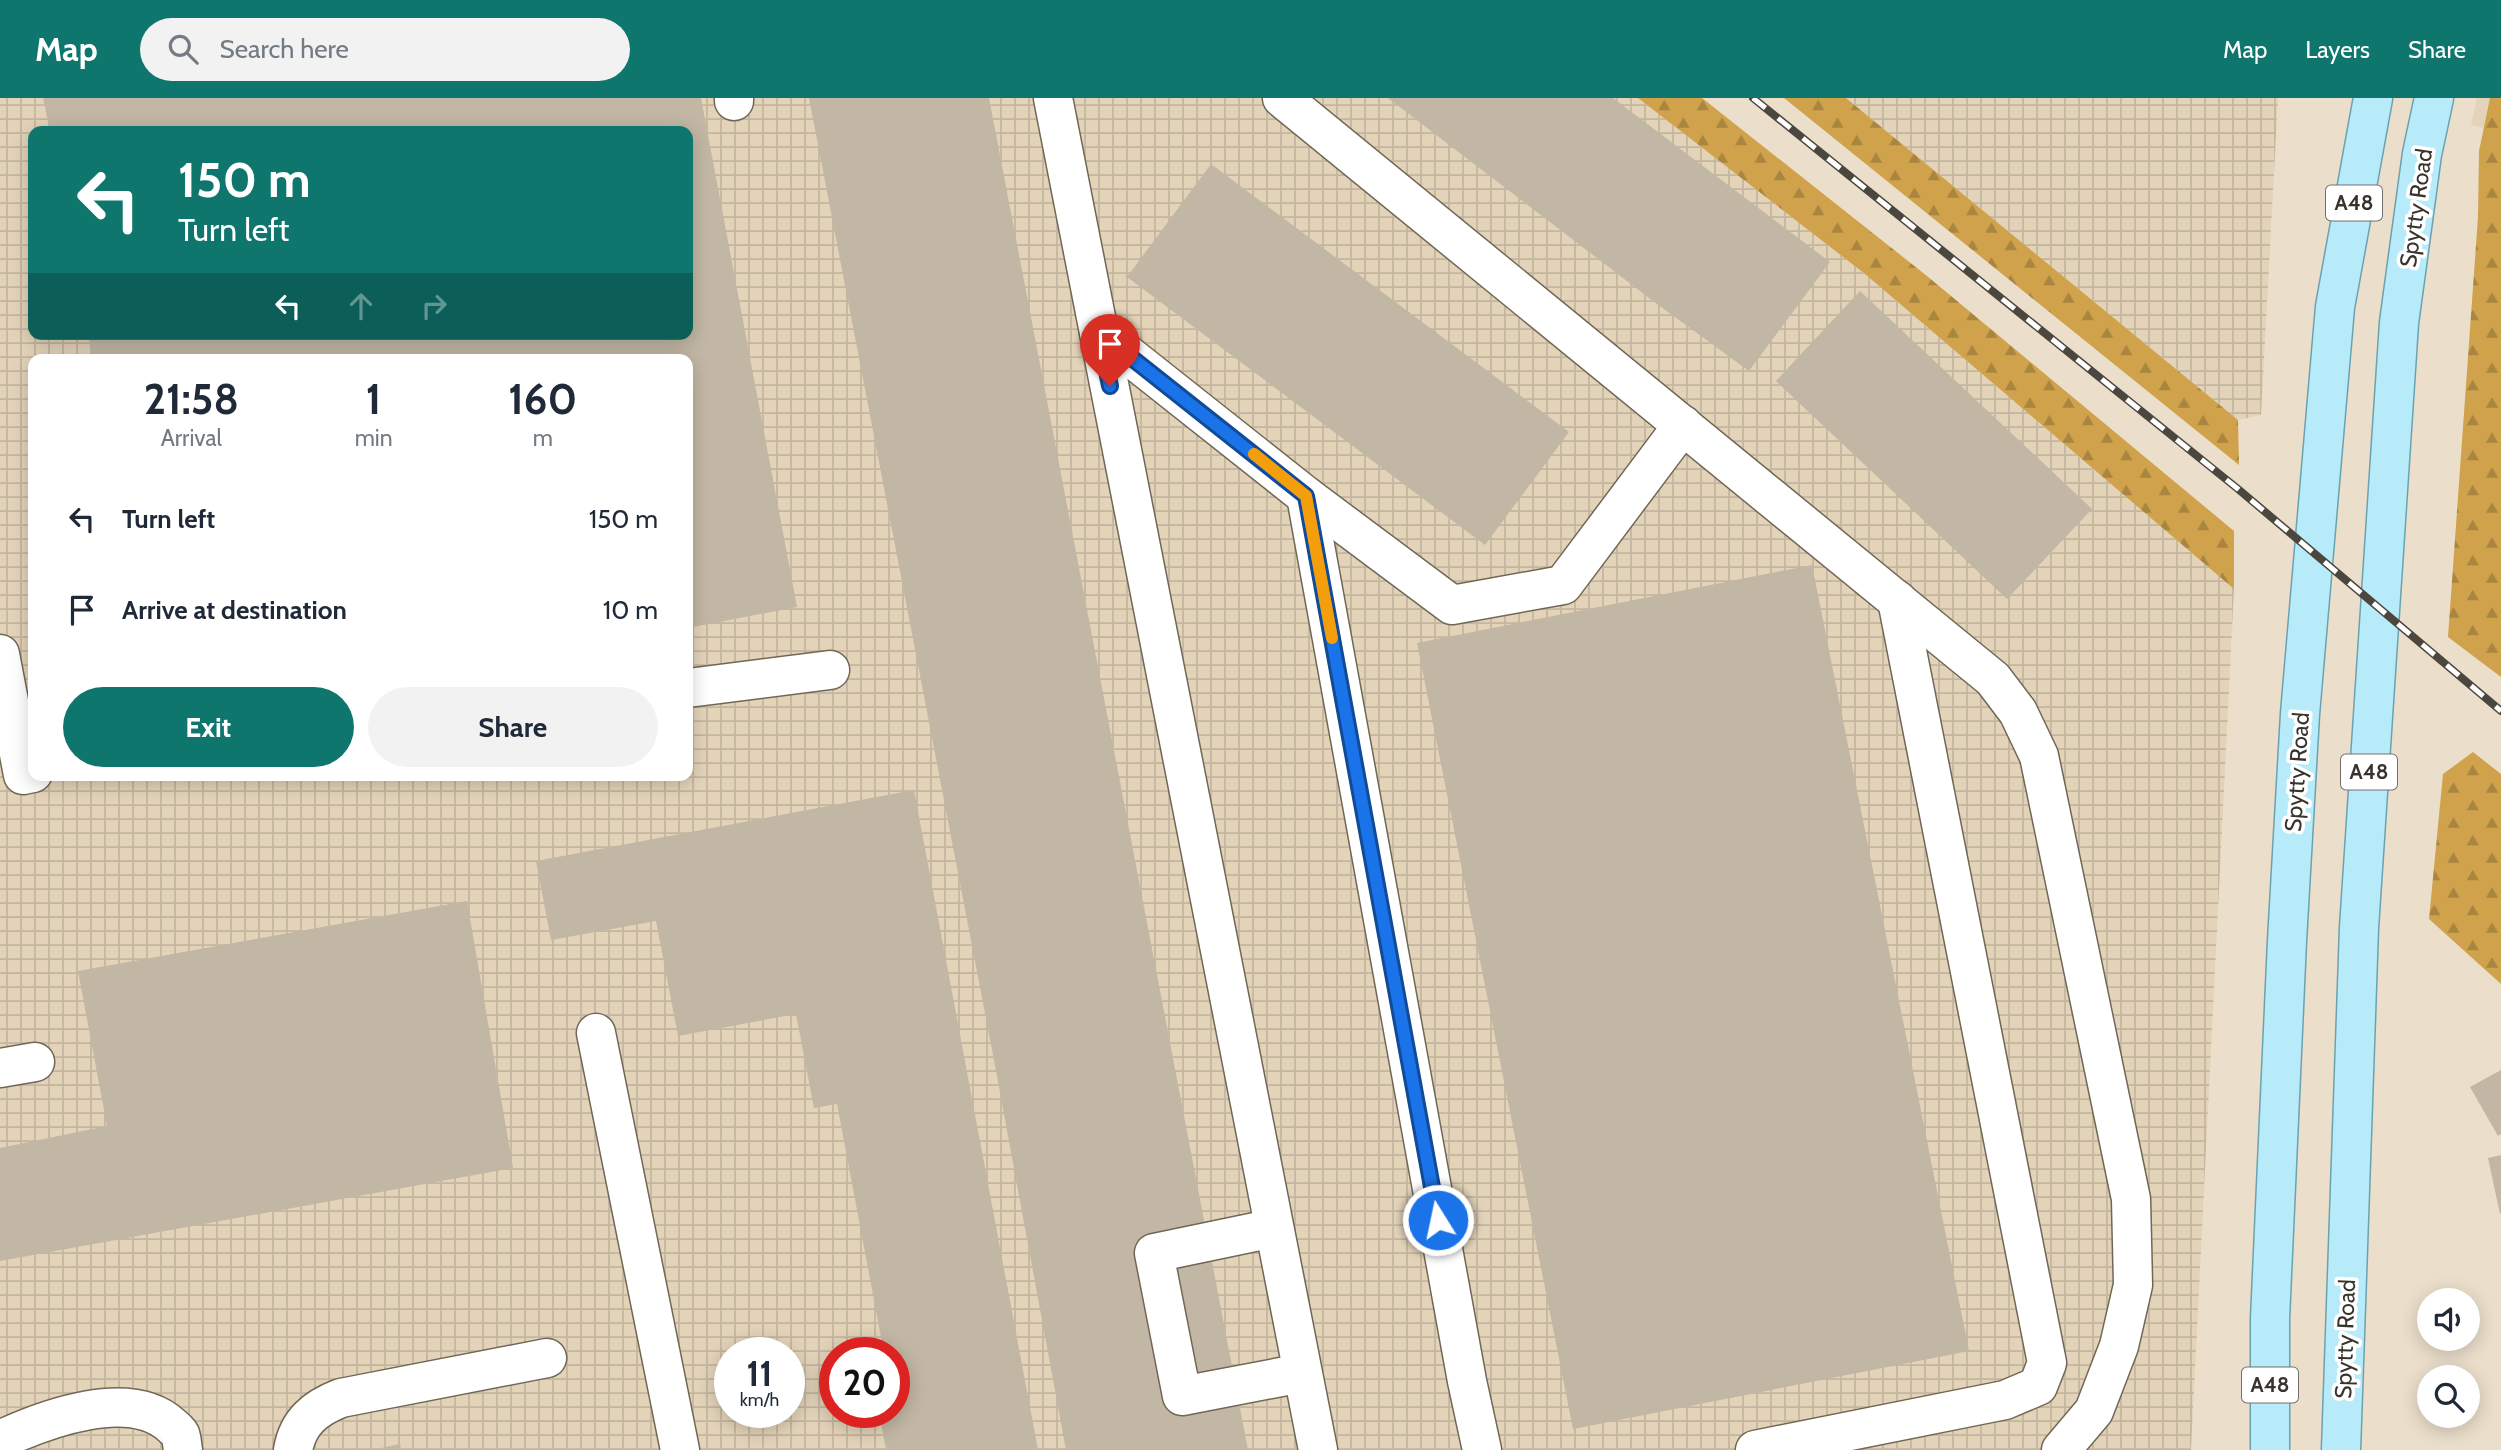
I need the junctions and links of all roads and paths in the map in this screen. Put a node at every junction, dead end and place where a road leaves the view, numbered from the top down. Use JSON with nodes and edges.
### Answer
{"nodes":[{"id":1,"x":1053,"y":98,"type":"edge"},
{"id":2,"x":1282,"y":98,"type":"edge"},
{"id":3,"x":2374,"y":98,"type":"edge"},
{"id":4,"x":2434,"y":98,"type":"edge"},
{"id":5,"x":1099,"y":332,"type":"junction"},
{"id":6,"x":1683,"y":425,"type":"junction"},
{"id":7,"x":1306,"y":496,"type":"junction"},
{"id":8,"x":1897,"y":600,"type":"junction"},
{"id":9,"x":0,"y":654,"type":"edge"},
{"id":10,"x":830,"y":670,"type":"dead end"},
{"id":11,"x":693,"y":687,"type":"edge"},
{"id":12,"x":28,"y":774,"type":"edge"},
{"id":13,"x":596,"y":1033,"type":"dead end"},
{"id":14,"x":1274,"y":1228,"type":"junction"},
{"id":15,"x":547,"y":1358,"type":"dead end"},
{"id":16,"x":1303,"y":1373,"type":"junction"},
{"id":17,"x":0,"y":1440,"type":"edge"},
{"id":18,"x":183,"y":1450,"type":"edge"},
{"id":19,"x":293,"y":1450,"type":"edge"},
{"id":20,"x":680,"y":1450,"type":"edge"},
{"id":21,"x":1318,"y":1450,"type":"edge"},
{"id":22,"x":1482,"y":1450,"type":"edge"},
{"id":23,"x":1755,"y":1450,"type":"edge"},
{"id":24,"x":2061,"y":1450,"type":"edge"},
{"id":25,"x":2270,"y":1450,"type":"edge"},
{"id":26,"x":2341,"y":1450,"type":"edge"}],
"edges":[{"from":1,"to":5,"type":"lane"},
{"from":2,"to":6,"type":"lane"},
{"from":3,"to":25,"type":"main road","name":"Spytty Road","number":"A48"},
{"from":4,"to":26,"type":"main road","name":"Spytty Road","number":"A48"},
{"from":5,"to":7,"type":"lane"},
{"from":5,"to":14,"type":"lane"},
{"from":6,"to":7,"type":"lane"},
{"from":6,"to":8,"type":"lane"},
{"from":7,"to":22,"type":"lane"},
{"from":8,"to":23,"type":"lane"},
{"from":8,"to":24,"type":"lane"},
{"from":9,"to":12,"type":"lane"},
{"from":10,"to":11,"type":"lane"},
{"from":13,"to":20,"type":"lane"},
{"from":14,"to":16,"type":"lane"},
{"from":14,"to":16,"type":"lane"},
{"from":15,"to":19,"type":"lane"},
{"from":16,"to":21,"type":"lane"},
{"from":17,"to":18,"type":"lane"}]}
